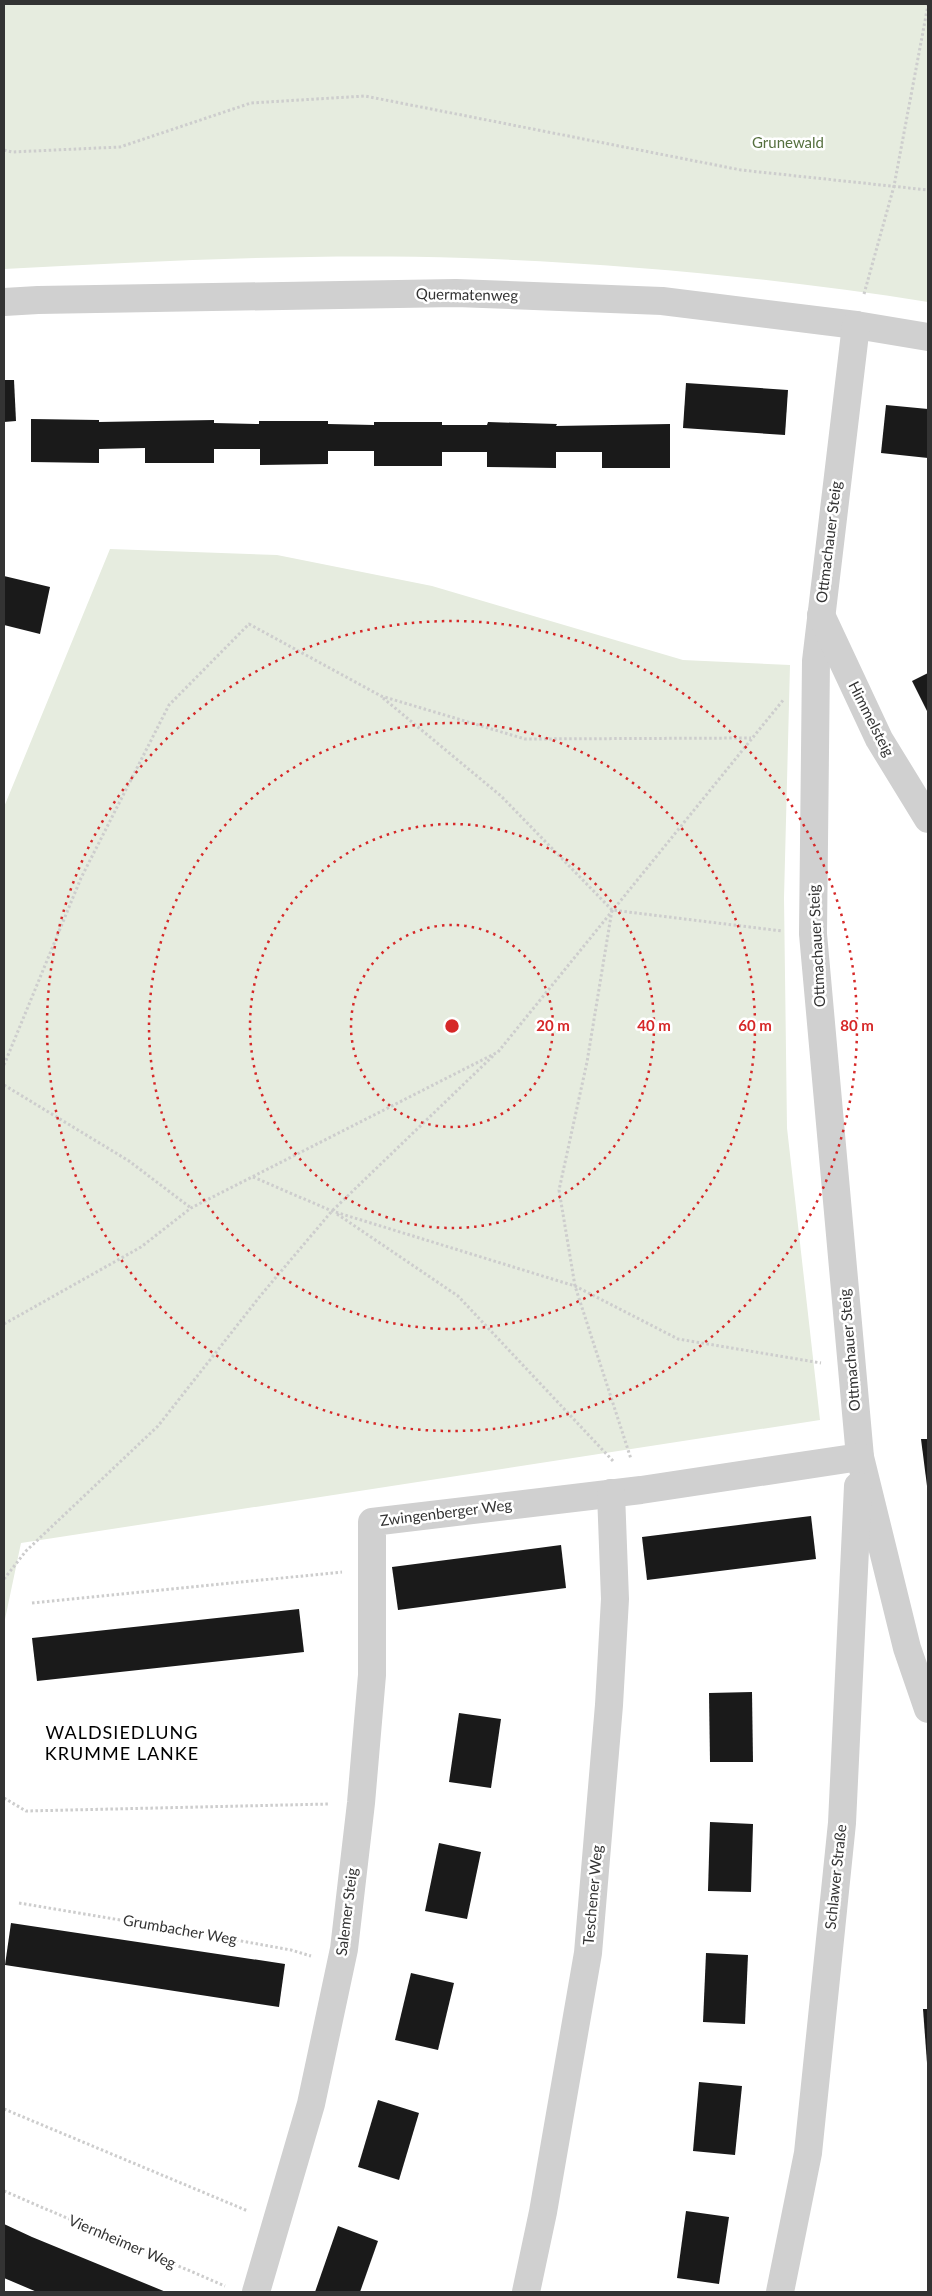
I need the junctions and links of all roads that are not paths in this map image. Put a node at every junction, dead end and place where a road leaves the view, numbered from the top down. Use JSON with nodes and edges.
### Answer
{"nodes":[{"id":1,"x":4,"y":302,"type":"edge"},
{"id":2,"x":856,"y":325,"type":"junction"},
{"id":3,"x":928,"y":337,"type":"edge"},
{"id":4,"x":820,"y":614,"type":"junction"},
{"id":5,"x":928,"y":819,"type":"edge"},
{"id":6,"x":860,"y":1457,"type":"junction"},
{"id":7,"x":611,"y":1493,"type":"junction"},
{"id":8,"x":372,"y":1522,"type":"joint"},
{"id":9,"x":928,"y":1709,"type":"edge"},
{"id":10,"x":244,"y":2290,"type":"edge"},
{"id":11,"x":526,"y":2292,"type":"edge"},
{"id":12,"x":780,"y":2292,"type":"edge"}],
"edges":[{"from":1,"to":2,"type":"street","name":"Quermatenweg"},
{"from":2,"to":3,"type":"street","name":"Quermatenweg"},
{"from":2,"to":4,"type":"street","name":"Ottmachauer Steig"},
{"from":4,"to":5,"type":"street","name":"Himmelsteig"},
{"from":4,"to":6,"type":"street","name":"Ottmachauer Steig"},
{"from":6,"to":7,"type":"street","name":"Zwingenberger Weg"},
{"from":6,"to":9,"type":"street","name":"Ottmachauer Steig"},
{"from":6,"to":12,"type":"street","name":"Schlawer Straße"},
{"from":7,"to":8,"type":"street","name":"Zwingenberger Weg"},
{"from":7,"to":11,"type":"street","name":"Teschener Weg"},
{"from":8,"to":10,"type":"street","name":"Salemer Steig"}]}
